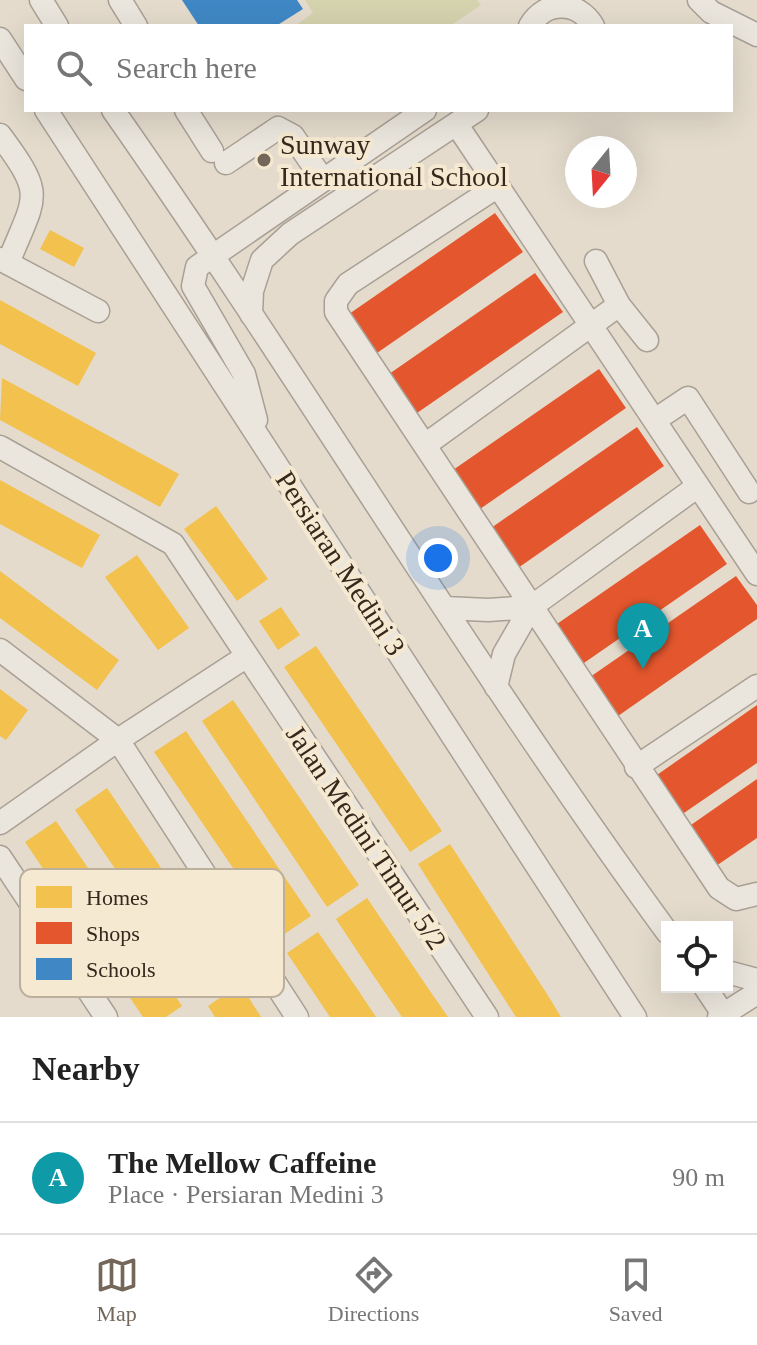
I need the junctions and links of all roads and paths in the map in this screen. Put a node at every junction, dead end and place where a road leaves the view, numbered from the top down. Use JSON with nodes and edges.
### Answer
{"nodes":[{"id":1,"x":41,"y":0,"type":"edge"},
{"id":2,"x":120,"y":0,"type":"edge"},
{"id":3,"x":699,"y":0,"type":"edge"},
{"id":4,"x":580,"y":4,"type":"edge"},
{"id":5,"x":539,"y":12,"type":"edge"},
{"id":6,"x":56,"y":24,"type":"edge"},
{"id":7,"x":135,"y":24,"type":"edge"},
{"id":8,"x":592,"y":24,"type":"edge"},
{"id":9,"x":756,"y":27,"type":"edge"},
{"id":10,"x":0,"y":39,"type":"edge"},
{"id":11,"x":24,"y":76,"type":"edge"},
{"id":12,"x":47,"y":112,"type":"edge"},
{"id":13,"x":114,"y":112,"type":"edge"},
{"id":14,"x":187,"y":112,"type":"edge"},
{"id":15,"x":422,"y":112,"type":"edge"},
{"id":16,"x":474,"y":112,"type":"edge"},
{"id":17,"x":457,"y":125,"type":"junction"},
{"id":18,"x":0,"y":135,"type":"edge"},
{"id":19,"x":323,"y":180,"type":"junction"},
{"id":20,"x":498,"y":186,"type":"junction"},
{"id":21,"x":213,"y":253,"type":"junction"},
{"id":22,"x":4,"y":261,"type":"edge"},
{"id":23,"x":596,"y":261,"type":"dead end"},
{"id":24,"x":619,"y":305,"type":"junction"},
{"id":25,"x":98,"y":311,"type":"dead end"},
{"id":26,"x":251,"y":314,"type":"junction"},
{"id":27,"x":590,"y":324,"type":"junction"},
{"id":28,"x":647,"y":340,"type":"dead end"},
{"id":29,"x":655,"y":420,"type":"junction"},
{"id":30,"x":261,"y":441,"type":"junction"},
{"id":31,"x":425,"y":445,"type":"junction"},
{"id":32,"x":0,"y":447,"type":"edge"},
{"id":33,"x":698,"y":486,"type":"junction"},
{"id":34,"x":749,"y":492,"type":"dead end"},
{"id":35,"x":757,"y":574,"type":"edge"},
{"id":36,"x":531,"y":607,"type":"junction"},
{"id":37,"x":445,"y":608,"type":"junction"},
{"id":38,"x":0,"y":650,"type":"edge"},
{"id":39,"x":247,"y":656,"type":"junction"},
{"id":40,"x":757,"y":686,"type":"edge"},
{"id":41,"x":496,"y":687,"type":"junction"},
{"id":42,"x":118,"y":740,"type":"junction"},
{"id":43,"x":636,"y":767,"type":"junction"},
{"id":44,"x":0,"y":823,"type":"edge"},
{"id":45,"x":0,"y":857,"type":"edge"},
{"id":46,"x":201,"y":869,"type":"edge"},
{"id":47,"x":20,"y":887,"type":"edge"},
{"id":48,"x":757,"y":894,"type":"edge"},
{"id":49,"x":661,"y":924,"type":"edge"},
{"id":50,"x":733,"y":974,"type":"edge"},
{"id":51,"x":757,"y":980,"type":"edge"},
{"id":52,"x":709,"y":993,"type":"edge"},
{"id":53,"x":757,"y":993,"type":"edge"},
{"id":54,"x":93,"y":997,"type":"edge"},
{"id":55,"x":284,"y":997,"type":"edge"},
{"id":56,"x":722,"y":1016,"type":"edge"},
{"id":57,"x":106,"y":1017,"type":"edge"},
{"id":58,"x":297,"y":1017,"type":"edge"},
{"id":59,"x":487,"y":1017,"type":"edge"},
{"id":60,"x":635,"y":1017,"type":"edge"}],
"edges":[{"from":1,"to":6,"type":"street"},
{"from":2,"to":7,"type":"street"},
{"from":3,"to":9,"type":"street"},
{"from":4,"to":5,"type":"street"},
{"from":4,"to":8,"type":"street"},
{"from":10,"to":11,"type":"street"},
{"from":12,"to":30,"type":"street","name":"Persiaran Medini 3"},
{"from":13,"to":21,"type":"street"},
{"from":14,"to":19,"type":"street"},
{"from":15,"to":19,"type":"street"},
{"from":16,"to":17,"type":"street"},
{"from":17,"to":20,"type":"street"},
{"from":17,"to":26,"type":"street"},
{"from":18,"to":22,"type":"street"},
{"from":19,"to":21,"type":"street"},
{"from":20,"to":27,"type":"street"},
{"from":20,"to":31,"type":"street"},
{"from":21,"to":26,"type":"street"},
{"from":21,"to":30,"type":"street"},
{"from":22,"to":25,"type":"street"},
{"from":23,"to":24,"type":"street"},
{"from":24,"to":27,"type":"street"},
{"from":24,"to":28,"type":"street"},
{"from":26,"to":37,"type":"street"},
{"from":27,"to":29,"type":"street"},
{"from":27,"to":31,"type":"street"},
{"from":29,"to":33,"type":"street"},
{"from":29,"to":34,"type":"street"},
{"from":30,"to":60,"type":"street","name":"Persiaran Medini 3"},
{"from":31,"to":36,"type":"street"},
{"from":32,"to":39,"type":"street","name":"Jalan Medini Timur 5/2"},
{"from":33,"to":35,"type":"street"},
{"from":33,"to":36,"type":"street"},
{"from":36,"to":37,"type":"street"},
{"from":36,"to":41,"type":"street"},
{"from":36,"to":43,"type":"street"},
{"from":37,"to":41,"type":"street"},
{"from":38,"to":42,"type":"street"},
{"from":39,"to":42,"type":"street"},
{"from":39,"to":59,"type":"street","name":"Jalan Medini Timur 5/2"},
{"from":40,"to":43,"type":"street"},
{"from":41,"to":49,"type":"street"},
{"from":42,"to":44,"type":"street"},
{"from":42,"to":46,"type":"street"},
{"from":43,"to":48,"type":"street"},
{"from":45,"to":47,"type":"street"},
{"from":50,"to":51,"type":"street"},
{"from":52,"to":56,"type":"street"},
{"from":53,"to":56,"type":"street"},
{"from":54,"to":57,"type":"street"},
{"from":55,"to":58,"type":"street"}]}
